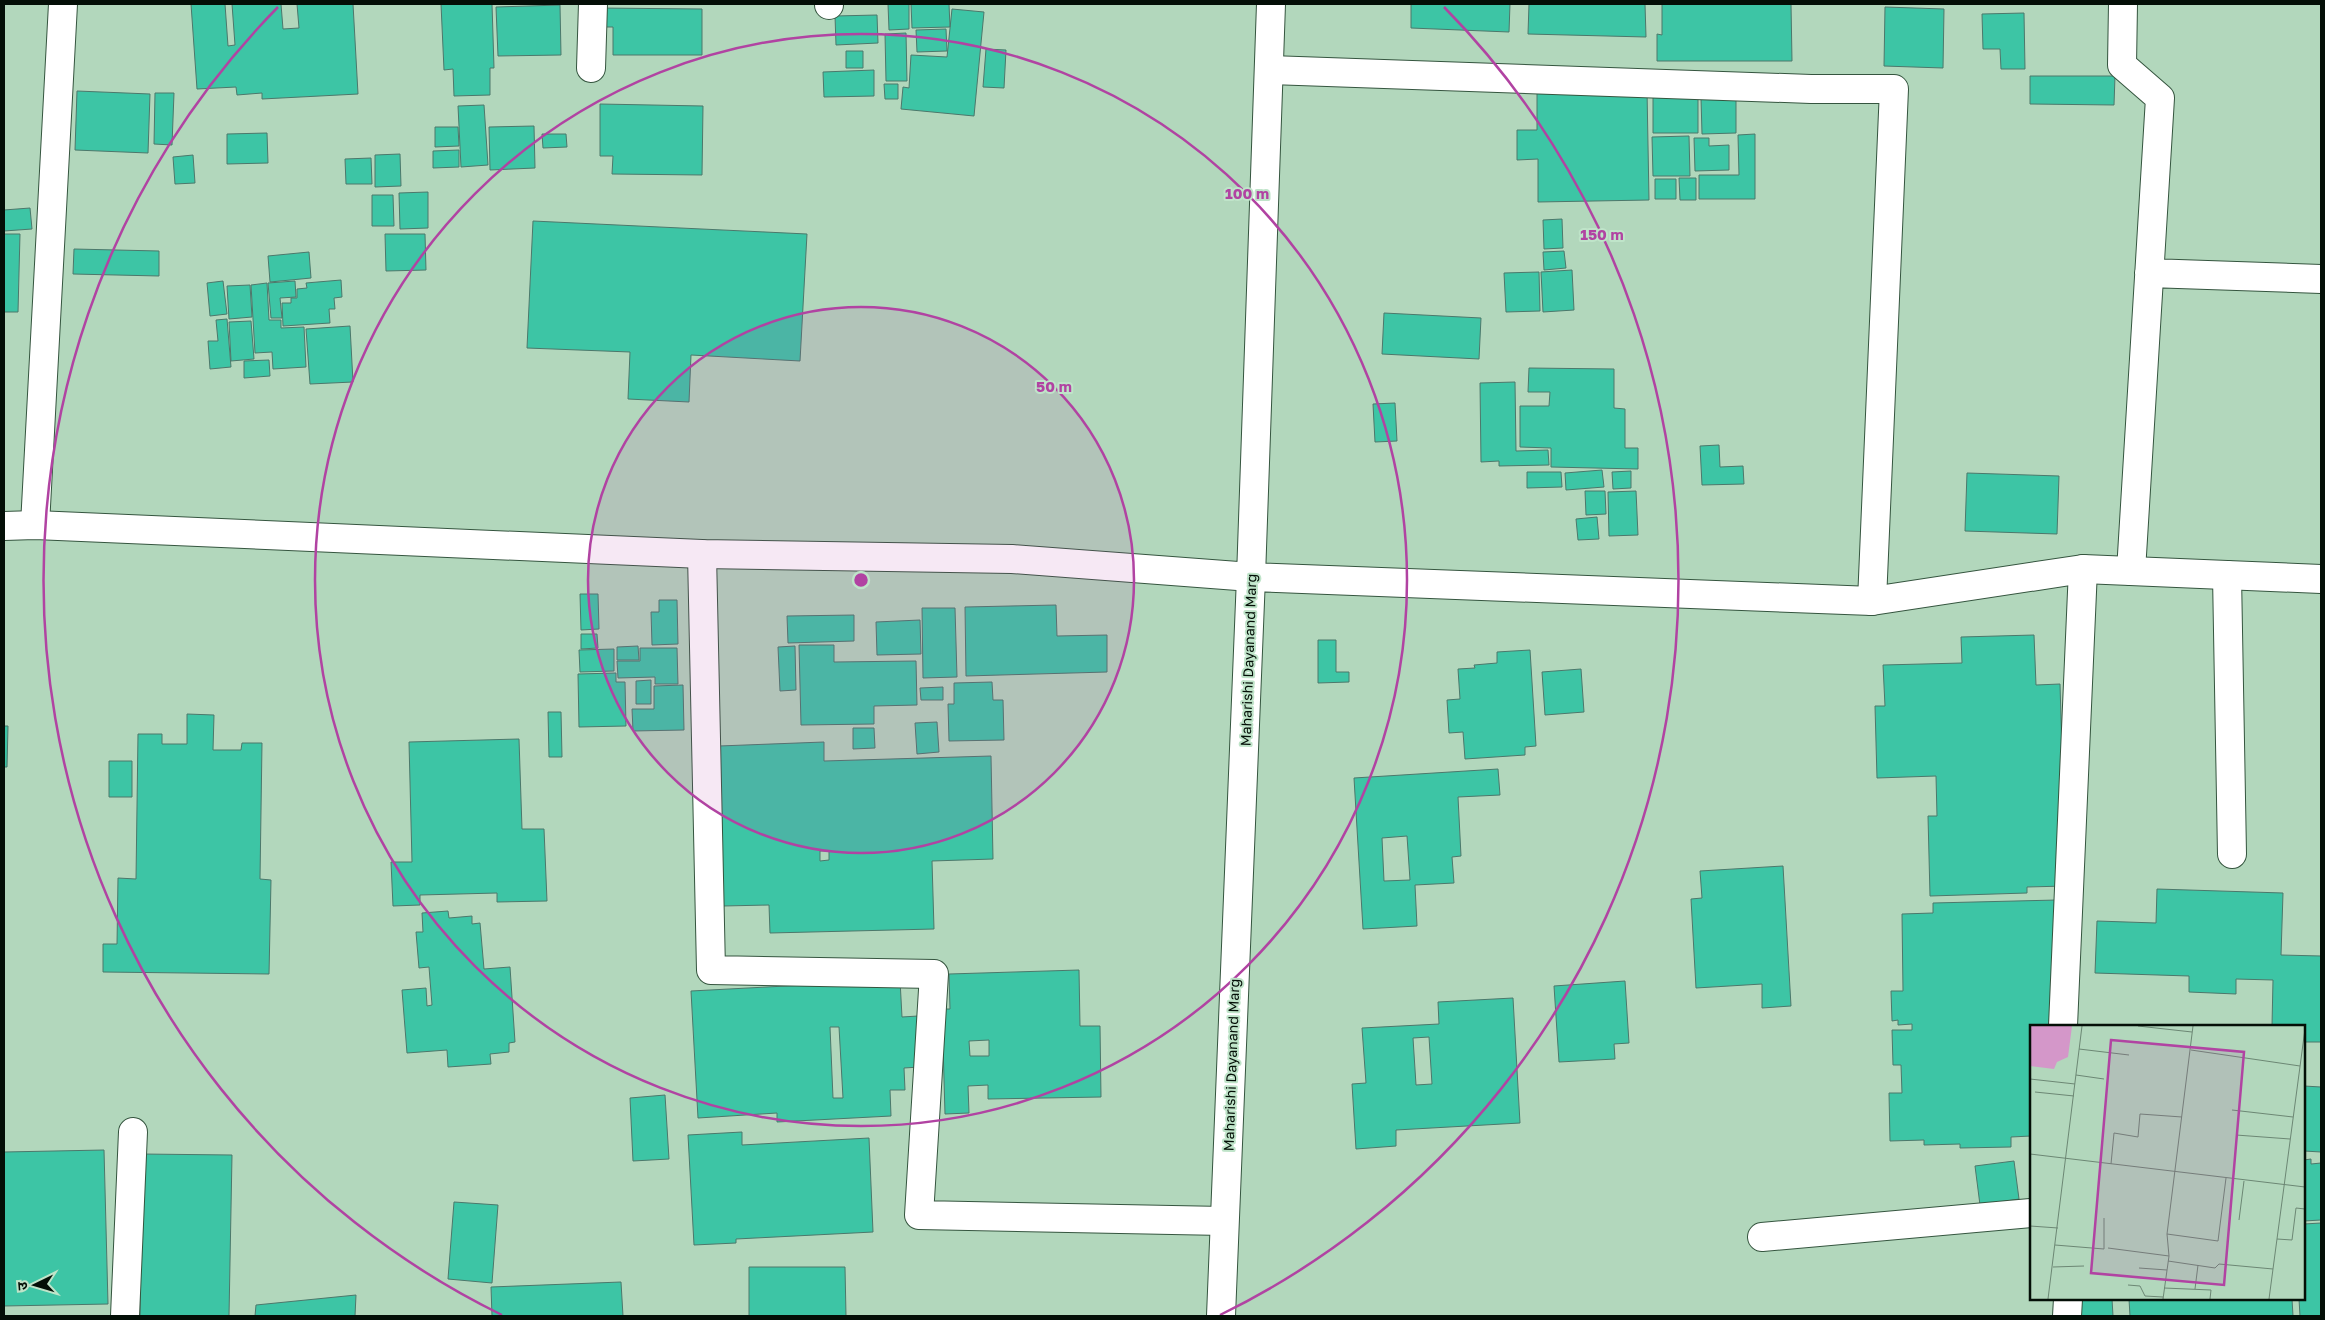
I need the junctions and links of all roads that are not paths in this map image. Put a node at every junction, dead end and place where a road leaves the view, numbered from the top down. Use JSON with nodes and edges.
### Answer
{"nodes":[{"id":1,"x":63,"y":4,"type":"edge"},
{"id":2,"x":593,"y":4,"type":"edge"},
{"id":3,"x":1271,"y":4,"type":"edge"},
{"id":4,"x":2123,"y":4,"type":"edge"},
{"id":5,"x":591,"y":68,"type":"dead end"},
{"id":6,"x":1270,"y":70,"type":"junction"},
{"id":7,"x":2150,"y":273,"type":"junction"},
{"id":8,"x":2321,"y":279,"type":"edge"},
{"id":9,"x":34,"y":524,"type":"junction"},
{"id":10,"x":4,"y":526,"type":"edge"},
{"id":11,"x":702,"y":554,"type":"junction"},
{"id":12,"x":2083,"y":569,"type":"junction"},
{"id":13,"x":2131,"y":571,"type":"junction"},
{"id":14,"x":2228,"y":575,"type":"junction"},
{"id":15,"x":1251,"y":577,"type":"junction"},
{"id":16,"x":2321,"y":579,"type":"edge"},
{"id":17,"x":1872,"y":601,"type":"junction"},
{"id":18,"x":2232,"y":854,"type":"dead end"},
{"id":19,"x":2063,"y":1025,"type":"edge"},
{"id":20,"x":133,"y":1132,"type":"dead end"},
{"id":21,"x":2030,"y":1213,"type":"edge"},
{"id":22,"x":1224,"y":1221,"type":"junction"},
{"id":23,"x":1762,"y":1237,"type":"dead end"},
{"id":24,"x":2068,"y":1300,"type":"edge"},
{"id":25,"x":125,"y":1316,"type":"edge"},
{"id":26,"x":1221,"y":1316,"type":"edge"},
{"id":27,"x":2067,"y":1316,"type":"edge"}],
"edges":[{"from":1,"to":9,"type":"street"},
{"from":2,"to":5,"type":"street"},
{"from":3,"to":6,"type":"street","name":"Maharishi Dayanand Marg"},
{"from":4,"to":7,"type":"street"},
{"from":6,"to":15,"type":"street","name":"Maharishi Dayanand Marg"},
{"from":6,"to":17,"type":"street"},
{"from":7,"to":8,"type":"street"},
{"from":7,"to":13,"type":"street"},
{"from":9,"to":10,"type":"street"},
{"from":9,"to":11,"type":"street"},
{"from":11,"to":15,"type":"street"},
{"from":11,"to":22,"type":"street"},
{"from":12,"to":13,"type":"street"},
{"from":12,"to":17,"type":"street"},
{"from":12,"to":19,"type":"street"},
{"from":13,"to":14,"type":"street"},
{"from":14,"to":16,"type":"street"},
{"from":14,"to":18,"type":"street"},
{"from":15,"to":17,"type":"street"},
{"from":15,"to":22,"type":"street","name":"Maharishi Dayanand Marg"},
{"from":20,"to":25,"type":"street"},
{"from":21,"to":23,"type":"street"},
{"from":22,"to":26,"type":"street","name":"Maharishi Dayanand Marg"},
{"from":24,"to":27,"type":"street"}]}
